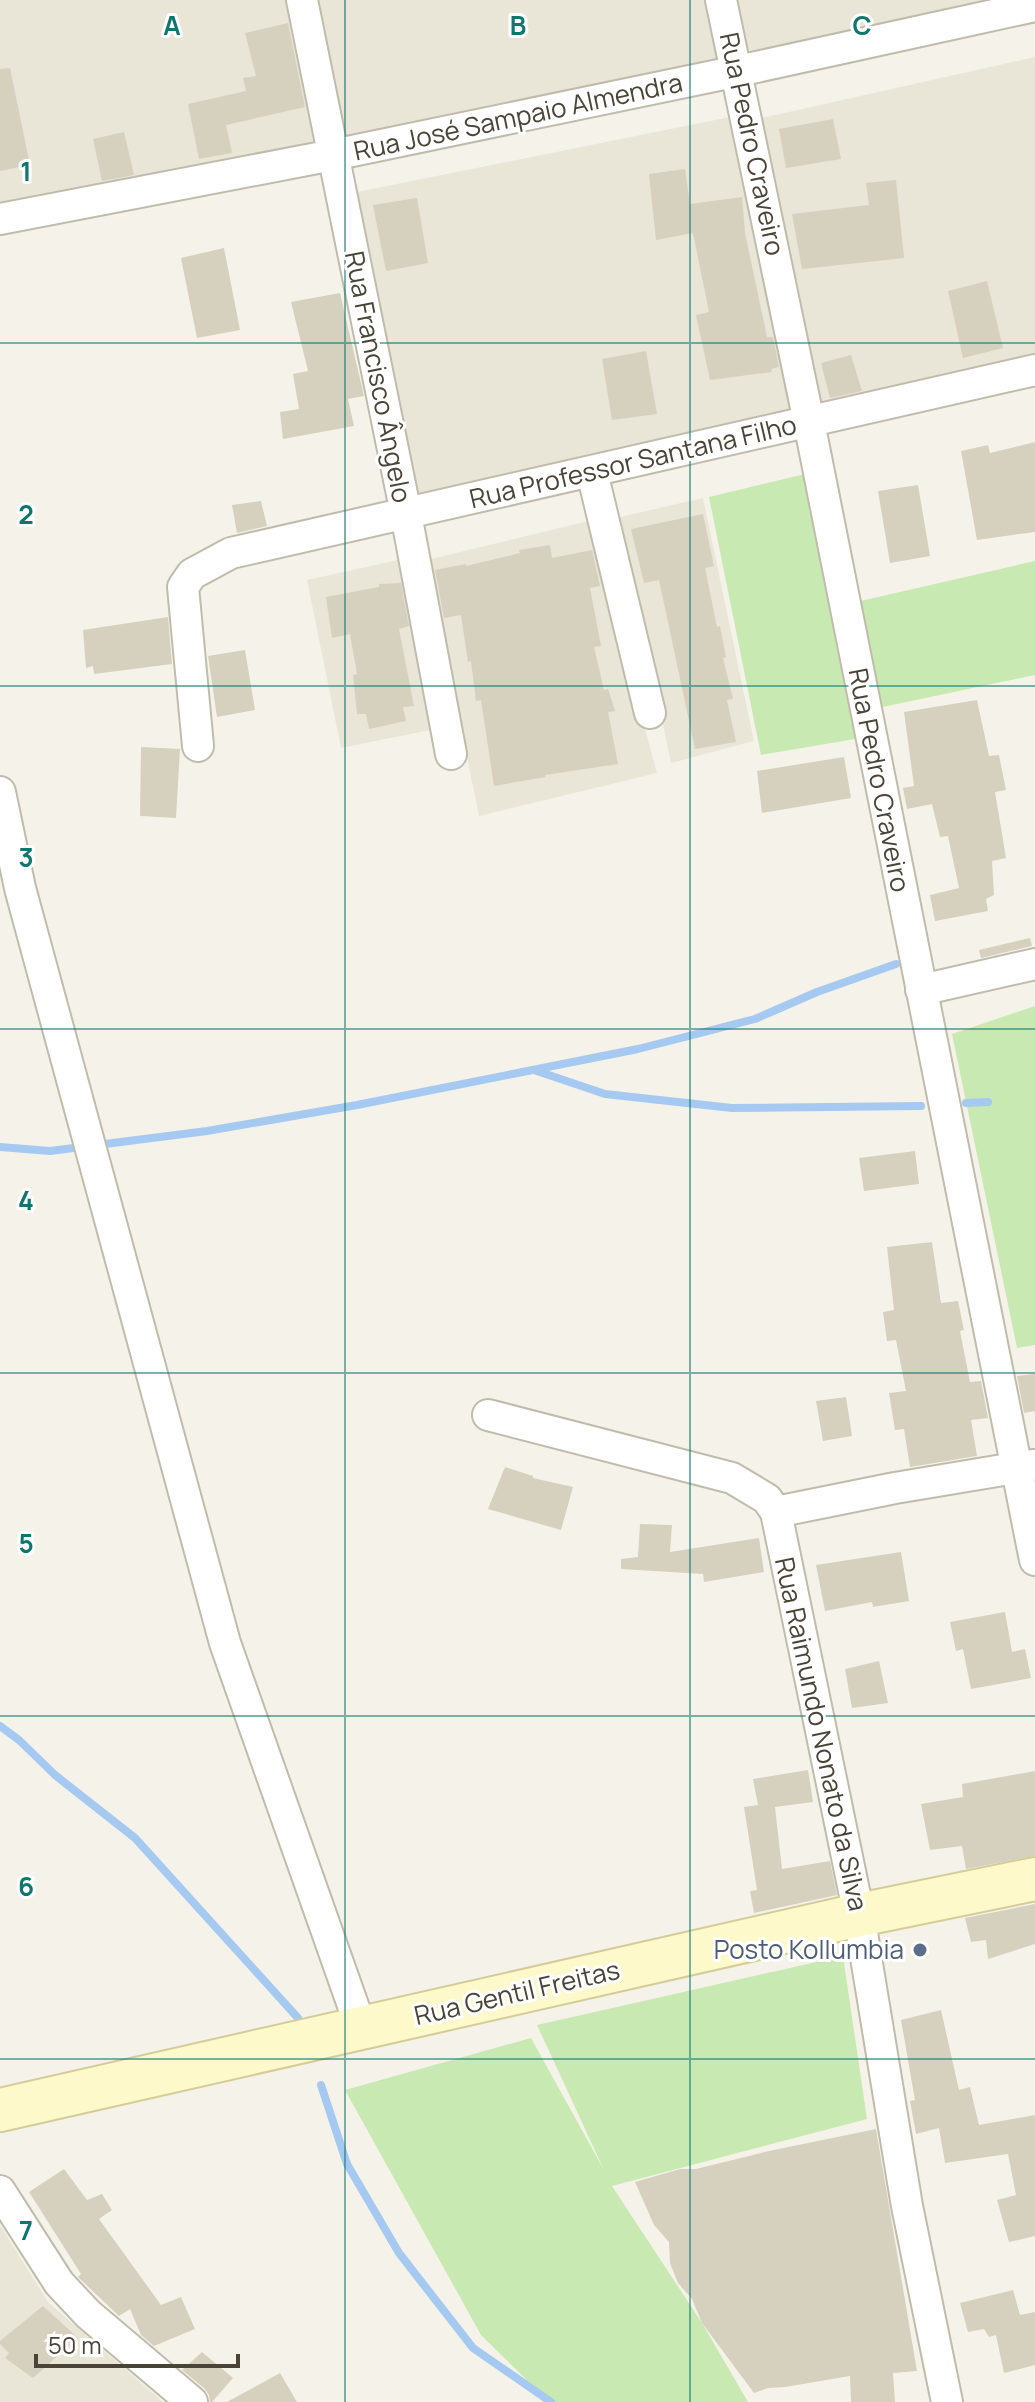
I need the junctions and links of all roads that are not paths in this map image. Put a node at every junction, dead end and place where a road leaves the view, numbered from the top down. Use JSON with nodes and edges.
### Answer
{"nodes":[{"id":1,"x":302,"y":0,"type":"edge"},
{"id":2,"x":721,"y":0,"type":"edge"},
{"id":3,"x":1016,"y":6,"type":"edge"},
{"id":4,"x":738,"y":71,"type":"junction"},
{"id":5,"x":333,"y":155,"type":"junction"},
{"id":6,"x":0,"y":219,"type":"edge"},
{"id":7,"x":1035,"y":370,"type":"edge"},
{"id":8,"x":809,"y":422,"type":"junction"},
{"id":9,"x":592,"y":472,"type":"junction"},
{"id":10,"x":406,"y":514,"type":"junction"},
{"id":11,"x":650,"y":713,"type":"dead end"},
{"id":12,"x":198,"y":746,"type":"dead end"},
{"id":13,"x":451,"y":754,"type":"dead end"},
{"id":14,"x":0,"y":792,"type":"edge"},
{"id":15,"x":1035,"y":964,"type":"edge"},
{"id":16,"x":921,"y":990,"type":"junction"},
{"id":17,"x":488,"y":1415,"type":"dead end"},
{"id":18,"x":1026,"y":1467,"type":"edge"},
{"id":19,"x":776,"y":1512,"type":"junction"},
{"id":20,"x":1035,"y":1560,"type":"edge"},
{"id":21,"x":1035,"y":1879,"type":"edge"},
{"id":22,"x":859,"y":1915,"type":"junction"},
{"id":23,"x":361,"y":2028,"type":"junction"},
{"id":24,"x":0,"y":2110,"type":"edge"},
{"id":25,"x":0,"y":2191,"type":"edge"},
{"id":26,"x":192,"y":2402,"type":"edge"},
{"id":27,"x":947,"y":2402,"type":"edge"}],
"edges":[{"from":1,"to":5,"type":"street","name":"Rua Francisco Ângelo"},
{"from":2,"to":4,"type":"street","name":"Rua Pedro Craveiro"},
{"from":3,"to":4,"type":"street","name":"Rua José Sampaio Almendra"},
{"from":4,"to":5,"type":"street","name":"Rua José Sampaio Almendra"},
{"from":4,"to":8,"type":"street","name":"Rua Pedro Craveiro"},
{"from":5,"to":6,"type":"street","name":"Rua José Sampaio Almendra"},
{"from":5,"to":10,"type":"street","name":"Rua Francisco Ângelo"},
{"from":7,"to":8,"type":"street","name":"Rua Professor Santana Filho"},
{"from":8,"to":9,"type":"street","name":"Rua Professor Santana Filho"},
{"from":8,"to":16,"type":"street","name":"Rua Pedro Craveiro"},
{"from":9,"to":10,"type":"street","name":"Rua Professor Santana Filho"},
{"from":9,"to":11,"type":"street"},
{"from":10,"to":12,"type":"street","name":"Rua Professor Santana Filho"},
{"from":10,"to":13,"type":"street","name":"Rua Francisco Ângelo"},
{"from":14,"to":23,"type":"street"},
{"from":15,"to":16,"type":"street"},
{"from":16,"to":18,"type":"street","name":"Rua Pedro Craveiro"},
{"from":17,"to":19,"type":"street"},
{"from":18,"to":19,"type":"street"},
{"from":18,"to":20,"type":"street","name":"Rua Pedro Craveiro"},
{"from":19,"to":22,"type":"street","name":"Rua Raimundo Nonato da Silva"},
{"from":21,"to":22,"type":"main road","name":"Rua Gentil Freitas"},
{"from":22,"to":23,"type":"main road","name":"Rua Gentil Freitas"},
{"from":22,"to":27,"type":"street","name":"Rua Raimundo Nonato da Silva"},
{"from":23,"to":24,"type":"main road","name":"Rua Gentil Freitas"},
{"from":25,"to":26,"type":"street"}]}
